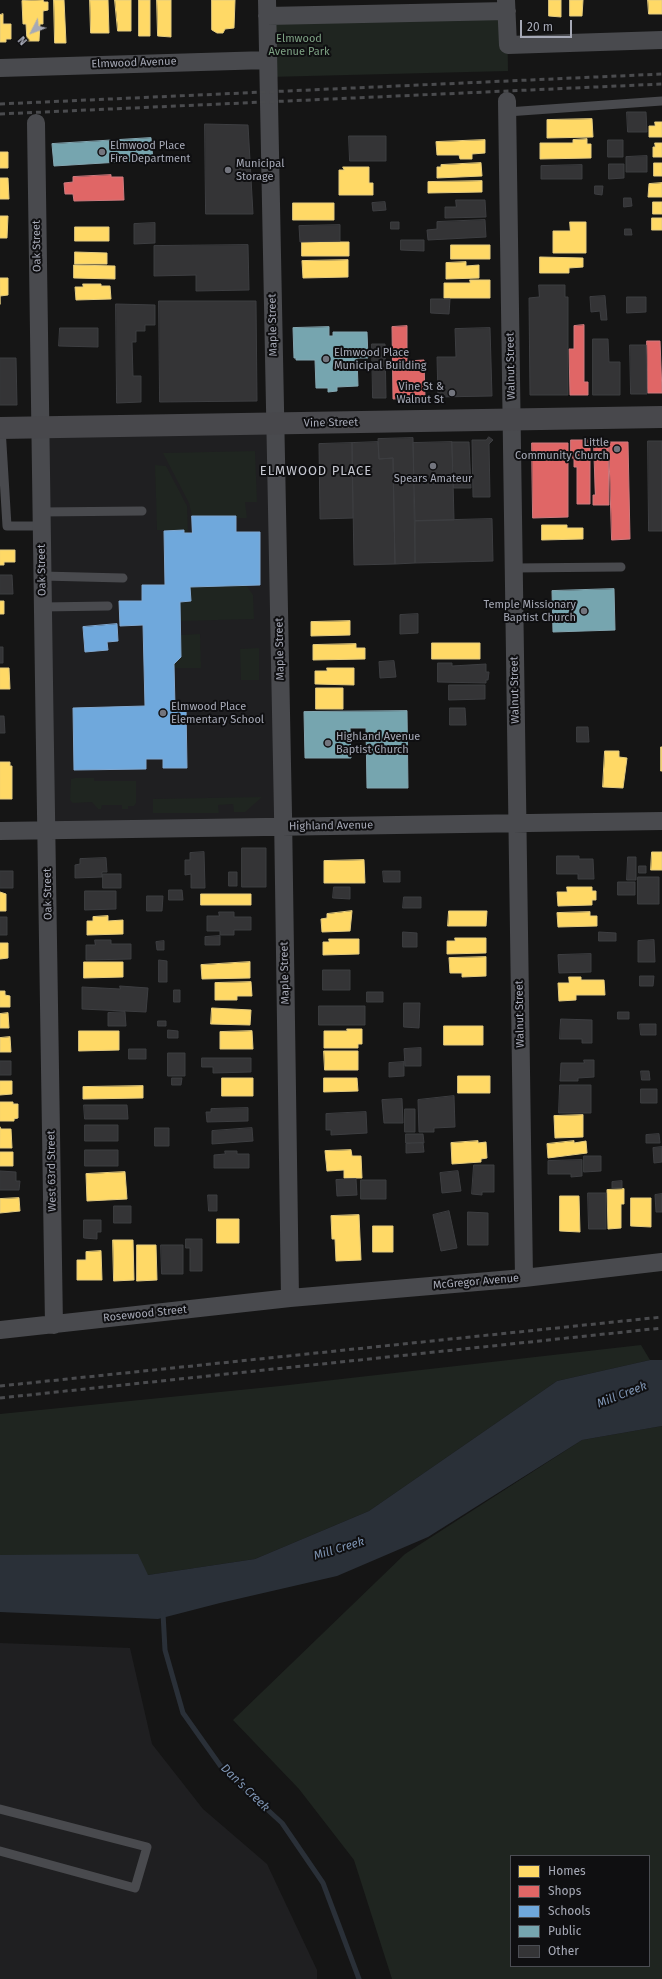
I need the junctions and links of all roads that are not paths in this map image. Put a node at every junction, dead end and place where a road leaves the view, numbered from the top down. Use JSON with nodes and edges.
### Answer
{"nodes":[{"id":1,"x":506,"y":5,"type":"edge"},
{"id":2,"x":267,"y":8,"type":"edge"},
{"id":3,"x":662,"y":40,"type":"edge"},
{"id":4,"x":268,"y":60,"type":"junction"},
{"id":5,"x":0,"y":68,"type":"edge"},
{"id":6,"x":662,"y":101,"type":"edge"},
{"id":7,"x":507,"y":106,"type":"joint"},
{"id":8,"x":36,"y":123,"type":"dead end"},
{"id":9,"x":662,"y":417,"type":"edge"},
{"id":10,"x":512,"y":419,"type":"junction"},
{"id":11,"x":275,"y":424,"type":"junction"},
{"id":12,"x":1,"y":428,"type":"edge"},
{"id":13,"x":39,"y":428,"type":"junction"},
{"id":14,"x":142,"y":511,"type":"dead end"},
{"id":15,"x":40,"y":519,"type":"junction"},
{"id":16,"x":621,"y":567,"type":"dead end"},
{"id":17,"x":514,"y":568,"type":"junction"},
{"id":18,"x":42,"y":576,"type":"junction"},
{"id":19,"x":123,"y":578,"type":"dead end"},
{"id":20,"x":108,"y":606,"type":"dead end"},
{"id":21,"x":42,"y":607,"type":"junction"},
{"id":22,"x":662,"y":821,"type":"edge"},
{"id":23,"x":517,"y":824,"type":"junction"},
{"id":24,"x":283,"y":827,"type":"junction"},
{"id":25,"x":47,"y":830,"type":"junction"},
{"id":26,"x":0,"y":831,"type":"edge"},
{"id":27,"x":50,"y":1017,"type":"joint"},
{"id":28,"x":662,"y":1262,"type":"edge"},
{"id":29,"x":524,"y":1278,"type":"junction"},
{"id":30,"x":290,"y":1298,"type":"junction"},
{"id":31,"x":54,"y":1325,"type":"junction"},
{"id":32,"x":0,"y":1330,"type":"edge"},
{"id":33,"x":0,"y":1809,"type":"edge"},
{"id":34,"x":0,"y":1850,"type":"edge"}],
"edges":[{"from":1,"to":2,"type":"street"},
{"from":1,"to":3,"type":"street"},
{"from":2,"to":4,"type":"street","name":"Maple Street"},
{"from":4,"to":5,"type":"street","name":"Elmwood Avenue"},
{"from":4,"to":11,"type":"street","name":"Maple Street"},
{"from":6,"to":7,"type":"lane"},
{"from":7,"to":10,"type":"street","name":"Walnut Street"},
{"from":8,"to":13,"type":"street","name":"Oak Street"},
{"from":9,"to":10,"type":"main road","name":"Vine Street"},
{"from":10,"to":11,"type":"main road","name":"Vine Street"},
{"from":10,"to":17,"type":"street","name":"Walnut Street"},
{"from":11,"to":13,"type":"main road","name":"Vine Street"},
{"from":11,"to":24,"type":"street","name":"Maple Street"},
{"from":12,"to":13,"type":"main road","name":"Vine Street"},
{"from":12,"to":15,"type":"lane"},
{"from":13,"to":15,"type":"street","name":"Oak Street"},
{"from":14,"to":15,"type":"lane"},
{"from":15,"to":18,"type":"street","name":"Oak Street"},
{"from":16,"to":17,"type":"lane"},
{"from":17,"to":23,"type":"street","name":"Walnut Street"},
{"from":18,"to":19,"type":"lane"},
{"from":18,"to":21,"type":"street","name":"Oak Street"},
{"from":20,"to":21,"type":"lane"},
{"from":21,"to":25,"type":"street","name":"Oak Street"},
{"from":22,"to":23,"type":"street","name":"Highland Avenue"},
{"from":23,"to":24,"type":"street","name":"Highland Avenue"},
{"from":23,"to":29,"type":"street","name":"Walnut Street"},
{"from":24,"to":25,"type":"street","name":"Highland Avenue"},
{"from":24,"to":30,"type":"street","name":"Maple Street"},
{"from":25,"to":26,"type":"street","name":"Highland Avenue"},
{"from":25,"to":27,"type":"street","name":"Oak Street"},
{"from":27,"to":31,"type":"street","name":"West 63rd Street"},
{"from":28,"to":29,"type":"street","name":"McGregor Avenue"},
{"from":29,"to":30,"type":"street","name":"McGregor Avenue"},
{"from":30,"to":31,"type":"street","name":"Rosewood Street"},
{"from":31,"to":32,"type":"street","name":"Rosewood Street"},
{"from":33,"to":34,"type":"lane"}]}
